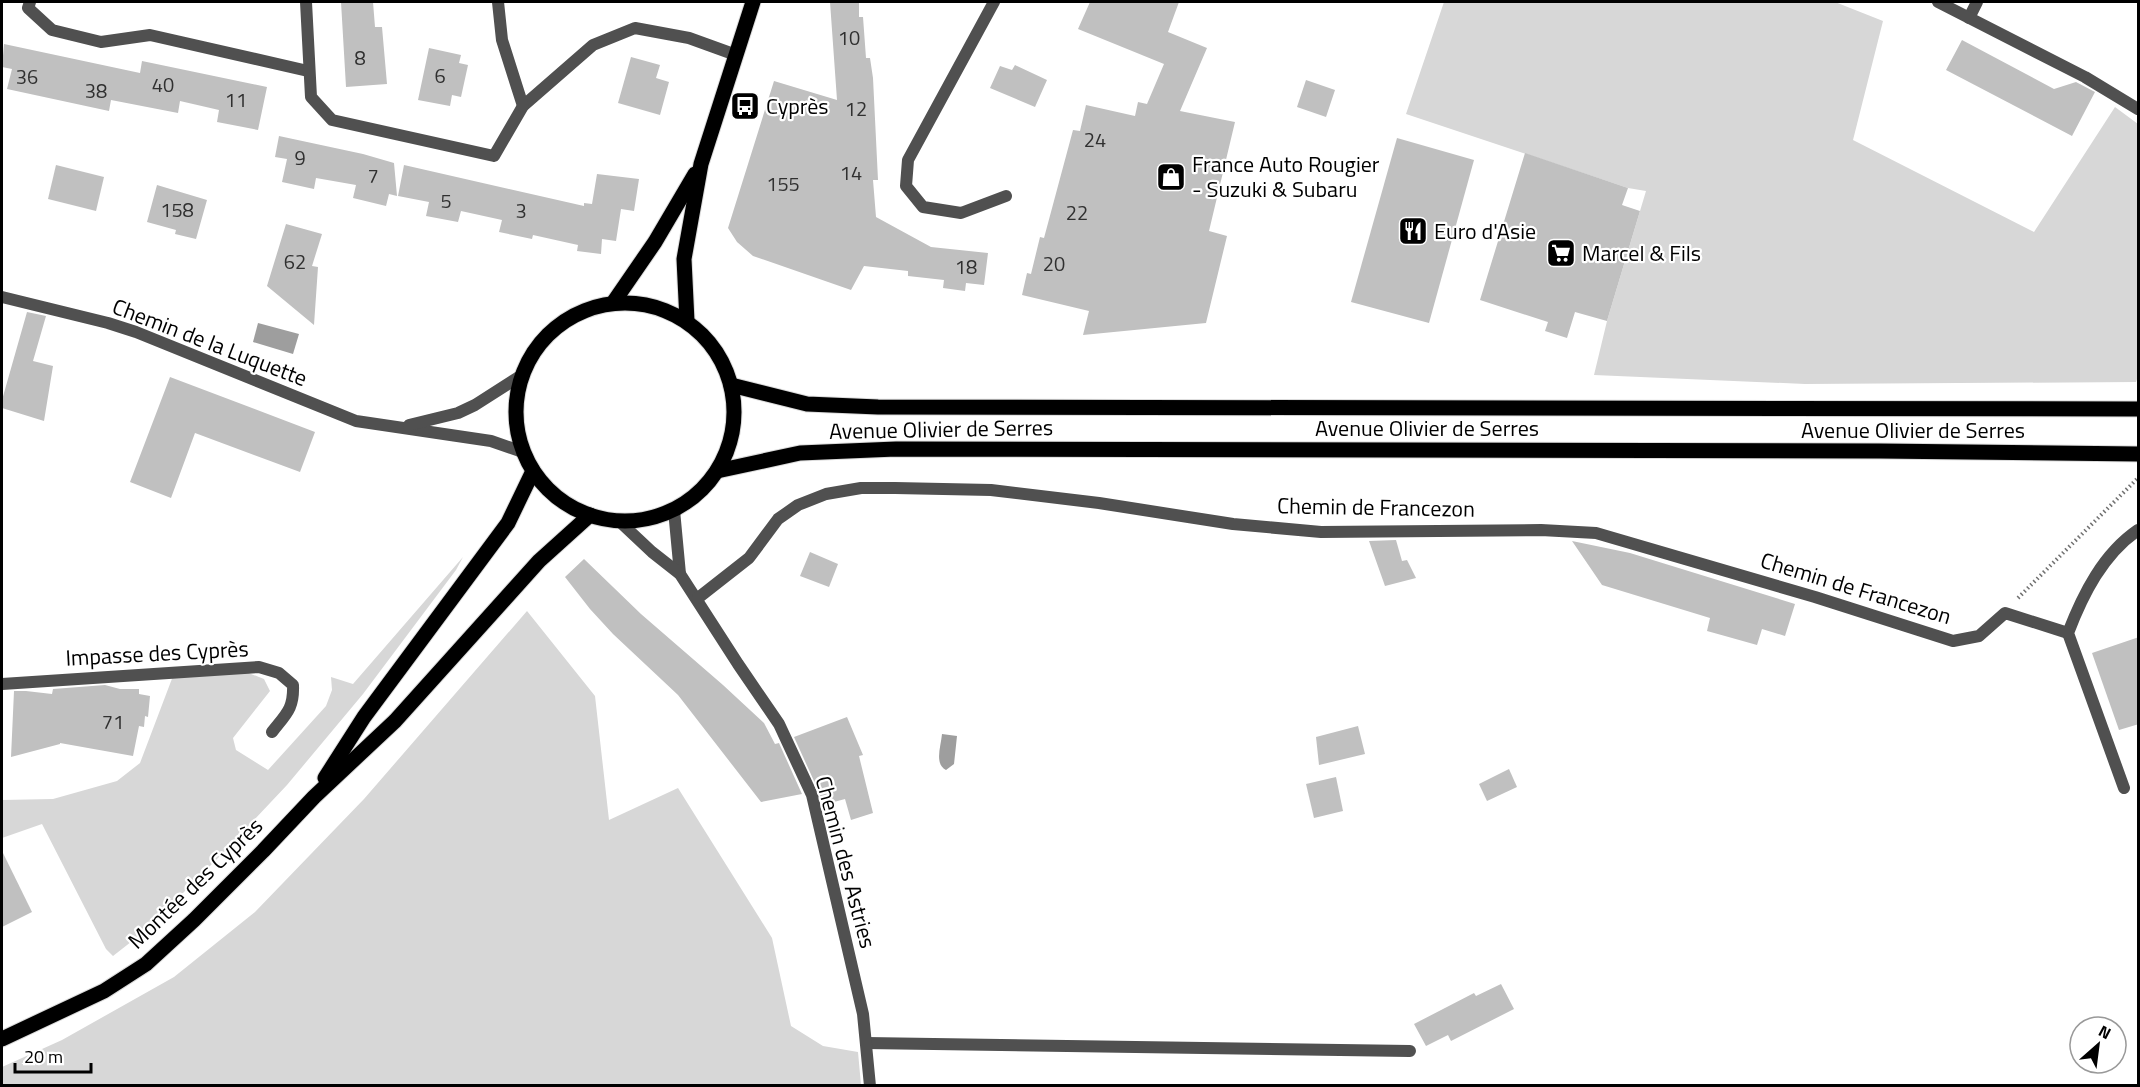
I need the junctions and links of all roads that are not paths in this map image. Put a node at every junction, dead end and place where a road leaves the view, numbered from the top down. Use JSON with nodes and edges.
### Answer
{"nodes":[{"id":1,"x":30,"y":2,"type":"edge"},
{"id":2,"x":306,"y":2,"type":"edge"},
{"id":3,"x":498,"y":2,"type":"edge"},
{"id":4,"x":753,"y":2,"type":"edge"},
{"id":5,"x":994,"y":2,"type":"edge"},
{"id":6,"x":1938,"y":2,"type":"edge"},
{"id":7,"x":1977,"y":2,"type":"edge"},
{"id":8,"x":1969,"y":18,"type":"junction"},
{"id":9,"x":736,"y":55,"type":"junction"},
{"id":10,"x":308,"y":71,"type":"junction"},
{"id":11,"x":523,"y":106,"type":"junction"},
{"id":12,"x":2139,"y":109,"type":"edge"},
{"id":13,"x":701,"y":164,"type":"junction"},
{"id":14,"x":1006,"y":196,"type":"dead end"},
{"id":15,"x":2,"y":297,"type":"edge"},
{"id":16,"x":613,"y":303,"type":"junction"},
{"id":17,"x":687,"y":321,"type":"junction"},
{"id":18,"x":522,"y":375,"type":"junction"},
{"id":19,"x":731,"y":385,"type":"junction"},
{"id":20,"x":2139,"y":409,"type":"edge"},
{"id":21,"x":402,"y":427,"type":"junction"},
{"id":22,"x":523,"y":452,"type":"junction"},
{"id":23,"x":2139,"y":454,"type":"edge"},
{"id":24,"x":533,"y":471,"type":"junction"},
{"id":25,"x":717,"y":471,"type":"junction"},
{"id":26,"x":674,"y":510,"type":"junction"},
{"id":27,"x":590,"y":515,"type":"junction"},
{"id":28,"x":619,"y":520,"type":"junction"},
{"id":29,"x":2139,"y":530,"type":"edge"},
{"id":30,"x":680,"y":574,"type":"junction"},
{"id":31,"x":698,"y":598,"type":"junction"},
{"id":32,"x":2068,"y":633,"type":"junction"},
{"id":33,"x":2,"y":684,"type":"edge"},
{"id":34,"x":272,"y":732,"type":"dead end"},
{"id":35,"x":2124,"y":788,"type":"dead end"},
{"id":36,"x":314,"y":796,"type":"junction"},
{"id":37,"x":2,"y":1039,"type":"edge"},
{"id":38,"x":866,"y":1043,"type":"junction"},
{"id":39,"x":1410,"y":1052,"type":"dead end"},
{"id":40,"x":870,"y":1086,"type":"edge"}],
"edges":[{"from":1,"to":10,"type":"street"},
{"from":2,"to":10,"type":"street"},
{"from":3,"to":11,"type":"street"},
{"from":4,"to":9,"type":"main road"},
{"from":5,"to":14,"type":"street"},
{"from":6,"to":8,"type":"street"},
{"from":7,"to":8,"type":"street"},
{"from":8,"to":12,"type":"street"},
{"from":9,"to":11,"type":"street"},
{"from":9,"to":13,"type":"main road"},
{"from":10,"to":11,"type":"street"},
{"from":13,"to":16,"type":"main road"},
{"from":13,"to":17,"type":"main road"},
{"from":15,"to":21,"type":"street","name":"Chemin de la Luquette"},
{"from":16,"to":17,"type":"main road"},
{"from":16,"to":18,"type":"main road"},
{"from":17,"to":19,"type":"main road"},
{"from":18,"to":21,"type":"street","name":"Chemin de la Luquette"},
{"from":18,"to":22,"type":"main road"},
{"from":19,"to":20,"type":"main road","name":"Avenue Olivier de Serres"},
{"from":19,"to":25,"type":"main road"},
{"from":21,"to":22,"type":"street","name":"Chemin de la Luquette"},
{"from":22,"to":24,"type":"main road"},
{"from":23,"to":25,"type":"main road","name":"Avenue Olivier de Serres"},
{"from":24,"to":27,"type":"main road"},
{"from":24,"to":36,"type":"main road","name":"Montée des Cyprès"},
{"from":25,"to":26,"type":"main road"},
{"from":26,"to":28,"type":"main road"},
{"from":26,"to":30,"type":"street"},
{"from":27,"to":28,"type":"main road"},
{"from":27,"to":36,"type":"main road","name":"Montée des Cyprès"},
{"from":28,"to":30,"type":"street","name":"Chemin des Astries"},
{"from":29,"to":32,"type":"street"},
{"from":30,"to":31,"type":"street","name":"Chemin des Astries"},
{"from":31,"to":32,"type":"street","name":"Chemin de Francezon"},
{"from":31,"to":38,"type":"street","name":"Chemin des Astries"},
{"from":32,"to":35,"type":"street"},
{"from":33,"to":34,"type":"street","name":"Impasse des Cyprès"},
{"from":36,"to":37,"type":"main road","name":"Montée des Cyprès"},
{"from":38,"to":39,"type":"street"},
{"from":38,"to":40,"type":"street","name":"Chemin des Astries"}]}
